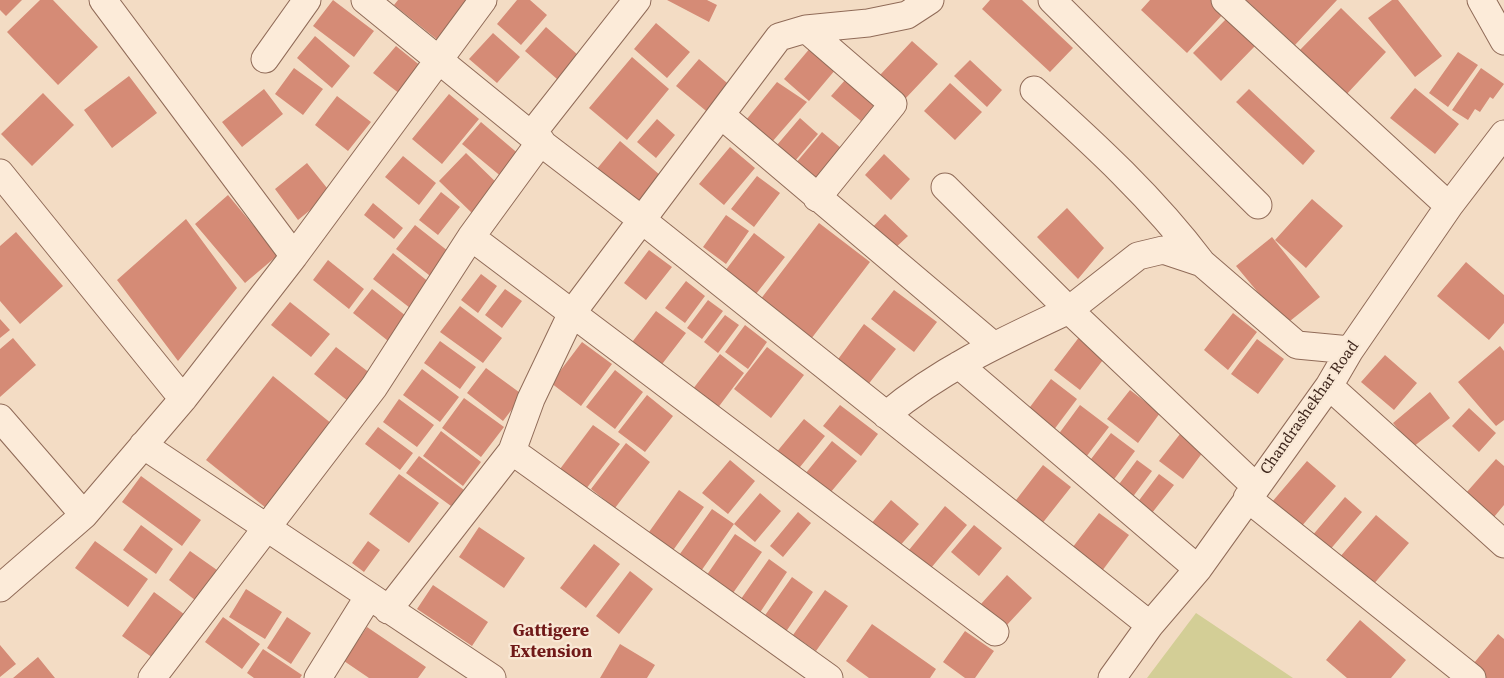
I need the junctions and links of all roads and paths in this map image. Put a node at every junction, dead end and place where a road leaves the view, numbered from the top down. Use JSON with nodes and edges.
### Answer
{"nodes":[{"id":1,"x":103,"y":0,"type":"edge"},
{"id":2,"x":307,"y":0,"type":"edge"},
{"id":3,"x":365,"y":0,"type":"edge"},
{"id":4,"x":483,"y":0,"type":"edge"},
{"id":5,"x":637,"y":0,"type":"edge"},
{"id":6,"x":930,"y":0,"type":"edge"},
{"id":7,"x":1052,"y":0,"type":"edge"},
{"id":8,"x":1225,"y":0,"type":"edge"},
{"id":9,"x":1480,"y":0,"type":"edge"},
{"id":10,"x":806,"y":28,"type":"junction"},
{"id":11,"x":1504,"y":41,"type":"edge"},
{"id":12,"x":265,"y":59,"type":"dead end"},
{"id":13,"x":440,"y":59,"type":"junction"},
{"id":14,"x":1034,"y":90,"type":"dead end"},
{"id":15,"x":722,"y":115,"type":"junction"},
{"id":16,"x":1504,"y":134,"type":"edge"},
{"id":17,"x":536,"y":138,"type":"junction"},
{"id":18,"x":0,"y":173,"type":"edge"},
{"id":19,"x":945,"y":188,"type":"dead end"},
{"id":20,"x":817,"y":198,"type":"junction"},
{"id":21,"x":1258,"y":205,"type":"dead end"},
{"id":22,"x":1449,"y":206,"type":"junction"},
{"id":23,"x":642,"y":220,"type":"junction"},
{"id":24,"x":471,"y":237,"type":"junction"},
{"id":25,"x":294,"y":256,"type":"junction"},
{"id":26,"x":1202,"y":262,"type":"junction"},
{"id":27,"x":1069,"y":310,"type":"junction"},
{"id":28,"x":572,"y":312,"type":"junction"},
{"id":29,"x":994,"y":346,"type":"junction"},
{"id":30,"x":1350,"y":350,"type":"junction"},
{"id":31,"x":959,"y":365,"type":"junction"},
{"id":32,"x":1329,"y":386,"type":"junction"},
{"id":33,"x":183,"y":399,"type":"junction"},
{"id":34,"x":886,"y":415,"type":"junction"},
{"id":35,"x":0,"y":418,"type":"edge"},
{"id":36,"x":143,"y":445,"type":"junction"},
{"id":37,"x":512,"y":451,"type":"junction"},
{"id":38,"x":1251,"y":492,"type":"junction"},
{"id":39,"x":84,"y":515,"type":"junction"},
{"id":40,"x":266,"y":530,"type":"junction"},
{"id":41,"x":1504,"y":544,"type":"edge"},
{"id":42,"x":1197,"y":569,"type":"junction"},
{"id":43,"x":0,"y":588,"type":"edge"},
{"id":44,"x":379,"y":603,"type":"junction"},
{"id":45,"x":1150,"y":625,"type":"junction"},
{"id":46,"x":995,"y":632,"type":"dead end"},
{"id":47,"x":814,"y":673,"type":"edge"},
{"id":48,"x":152,"y":678,"type":"edge"},
{"id":49,"x":318,"y":678,"type":"edge"},
{"id":50,"x":492,"y":678,"type":"edge"},
{"id":51,"x":1112,"y":678,"type":"edge"},
{"id":52,"x":1472,"y":678,"type":"edge"}],
"edges":[{"from":1,"to":25,"type":"street"},
{"from":2,"to":12,"type":"street"},
{"from":3,"to":13,"type":"street"},
{"from":4,"to":13,"type":"street"},
{"from":5,"to":17,"type":"street"},
{"from":6,"to":10,"type":"street"},
{"from":7,"to":21,"type":"street"},
{"from":8,"to":22,"type":"street"},
{"from":9,"to":11,"type":"street"},
{"from":10,"to":15,"type":"street"},
{"from":10,"to":20,"type":"street"},
{"from":13,"to":17,"type":"street"},
{"from":13,"to":25,"type":"street"},
{"from":14,"to":26,"type":"street"},
{"from":15,"to":20,"type":"street"},
{"from":15,"to":23,"type":"street"},
{"from":16,"to":22,"type":"street","name":"Chandrashekhar Road"},
{"from":17,"to":23,"type":"street"},
{"from":17,"to":24,"type":"street"},
{"from":18,"to":33,"type":"street"},
{"from":19,"to":27,"type":"street"},
{"from":20,"to":29,"type":"street"},
{"from":22,"to":30,"type":"street","name":"Chandrashekhar Road"},
{"from":23,"to":28,"type":"street"},
{"from":23,"to":34,"type":"street"},
{"from":24,"to":28,"type":"street"},
{"from":24,"to":40,"type":"street"},
{"from":25,"to":33,"type":"street"},
{"from":26,"to":27,"type":"street"},
{"from":26,"to":30,"type":"street"},
{"from":27,"to":29,"type":"street"},
{"from":27,"to":38,"type":"street"},
{"from":28,"to":37,"type":"street"},
{"from":28,"to":46,"type":"street"},
{"from":29,"to":31,"type":"street"},
{"from":30,"to":32,"type":"street","name":"Chandrashekhar Road"},
{"from":31,"to":34,"type":"street"},
{"from":31,"to":42,"type":"street"},
{"from":32,"to":38,"type":"street","name":"Chandrashekhar Road"},
{"from":32,"to":41,"type":"street"},
{"from":33,"to":36,"type":"street"},
{"from":34,"to":45,"type":"street"},
{"from":35,"to":39,"type":"street"},
{"from":36,"to":39,"type":"street"},
{"from":36,"to":40,"type":"street"},
{"from":37,"to":44,"type":"street"},
{"from":37,"to":47,"type":"street"},
{"from":38,"to":42,"type":"street","name":"Chandrashekhar Road"},
{"from":38,"to":52,"type":"street"},
{"from":39,"to":43,"type":"street"},
{"from":40,"to":44,"type":"street"},
{"from":40,"to":48,"type":"street"},
{"from":42,"to":45,"type":"street","name":"Chandrashekhar Road"},
{"from":44,"to":49,"type":"street"},
{"from":44,"to":50,"type":"street"},
{"from":45,"to":51,"type":"street","name":"Chandrashekhar Road"}]}
